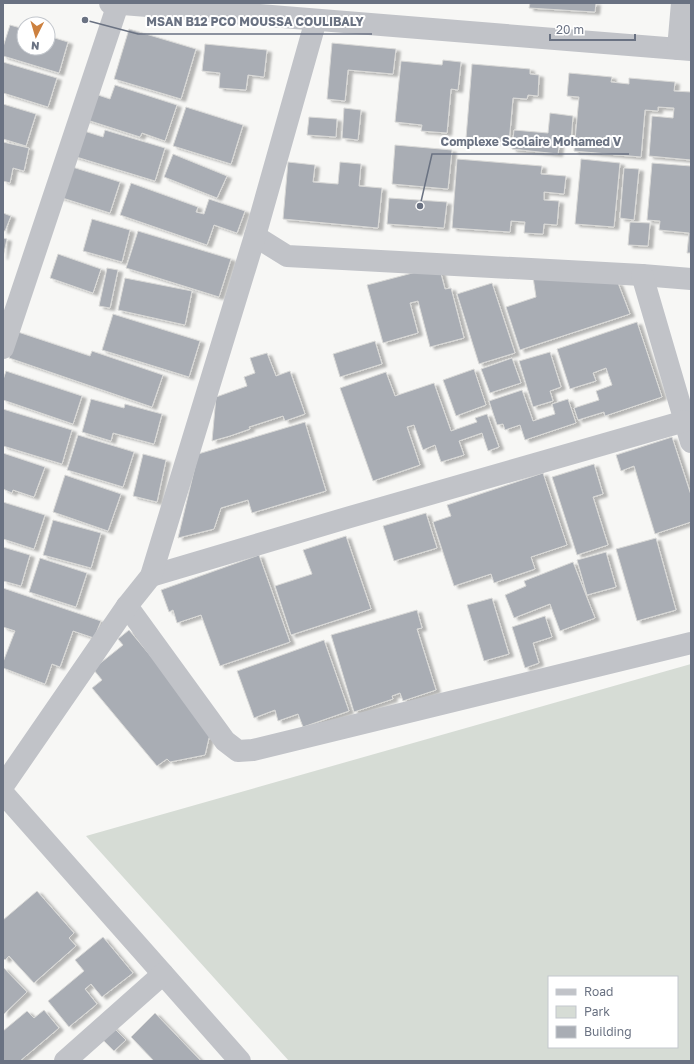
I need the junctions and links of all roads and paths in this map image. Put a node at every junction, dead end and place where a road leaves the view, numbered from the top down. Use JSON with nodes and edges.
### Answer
{"nodes":[{"id":1,"x":114,"y":3,"type":"edge"},
{"id":2,"x":682,"y":3,"type":"edge"},
{"id":3,"x":250,"y":9,"type":"edge"},
{"id":4,"x":316,"y":20,"type":"junction"},
{"id":5,"x":684,"y":49,"type":"edge"},
{"id":6,"x":254,"y":236,"type":"junction"},
{"id":7,"x":642,"y":275,"type":"junction"},
{"id":8,"x":691,"y":279,"type":"edge"},
{"id":9,"x":3,"y":348,"type":"edge"},
{"id":10,"x":685,"y":421,"type":"junction"},
{"id":11,"x":691,"y":442,"type":"edge"},
{"id":12,"x":150,"y":576,"type":"junction"},
{"id":13,"x":127,"y":606,"type":"junction"},
{"id":14,"x":691,"y":643,"type":"edge"},
{"id":15,"x":3,"y":786,"type":"edge"},
{"id":16,"x":3,"y":794,"type":"edge"},
{"id":17,"x":163,"y":974,"type":"junction"},
{"id":18,"x":65,"y":1061,"type":"edge"},
{"id":19,"x":240,"y":1061,"type":"edge"}],
"edges":[{"from":1,"to":3,"type":"street"},
{"from":1,"to":9,"type":"street"},
{"from":2,"to":5,"type":"street"},
{"from":3,"to":4,"type":"street"},
{"from":4,"to":5,"type":"street"},
{"from":4,"to":6,"type":"street"},
{"from":6,"to":7,"type":"street"},
{"from":6,"to":12,"type":"street"},
{"from":7,"to":8,"type":"street"},
{"from":7,"to":10,"type":"street"},
{"from":10,"to":11,"type":"street"},
{"from":10,"to":12,"type":"street"},
{"from":12,"to":13,"type":"street"},
{"from":13,"to":14,"type":"street"},
{"from":13,"to":15,"type":"street"},
{"from":16,"to":17,"type":"street"},
{"from":17,"to":18,"type":"street"},
{"from":17,"to":19,"type":"street"}]}
